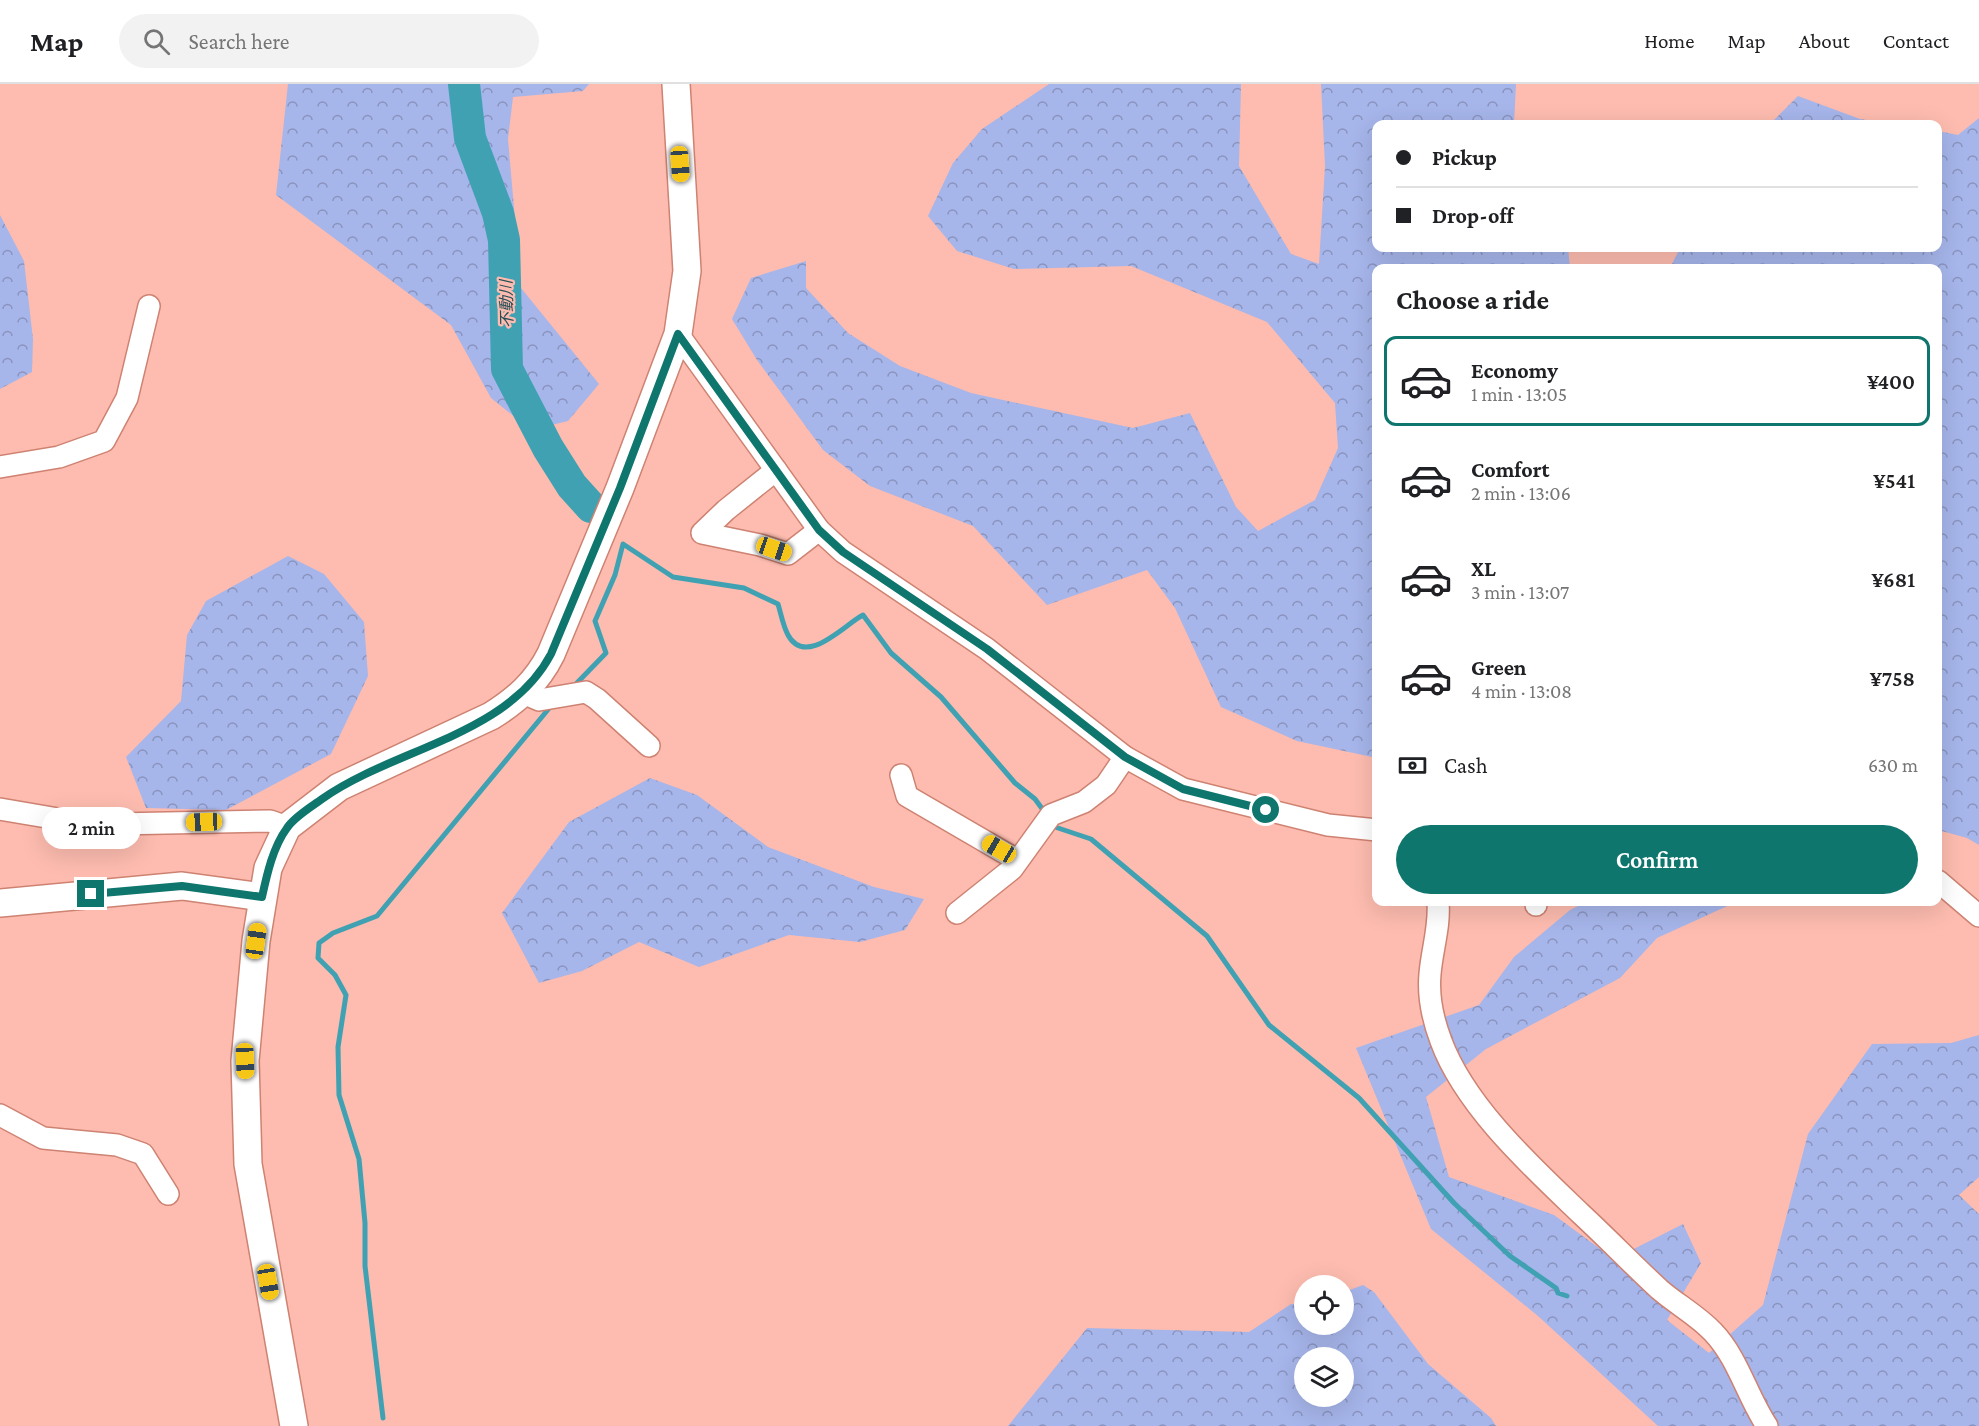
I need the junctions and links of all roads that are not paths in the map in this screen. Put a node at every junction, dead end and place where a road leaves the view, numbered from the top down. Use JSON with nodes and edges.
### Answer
{"nodes":[{"id":1,"x":676,"y":84,"type":"edge"},
{"id":2,"x":149,"y":306,"type":"dead end"},
{"id":3,"x":678,"y":334,"type":"junction"},
{"id":4,"x":0,"y":467,"type":"edge"},
{"id":5,"x":776,"y":470,"type":"junction"},
{"id":6,"x":819,"y":530,"type":"junction"},
{"id":7,"x":523,"y":693,"type":"junction"},
{"id":8,"x":649,"y":746,"type":"dead end"},
{"id":9,"x":1125,"y":757,"type":"junction"},
{"id":10,"x":902,"y":775,"type":"dead end"},
{"id":11,"x":0,"y":809,"type":"edge"},
{"id":12,"x":287,"y":827,"type":"junction"},
{"id":13,"x":1372,"y":829,"type":"edge"},
{"id":14,"x":1017,"y":860,"type":"junction"},
{"id":15,"x":1942,"y":884,"type":"edge"},
{"id":16,"x":262,"y":897,"type":"junction"},
{"id":17,"x":0,"y":903,"type":"edge"},
{"id":18,"x":1438,"y":906,"type":"edge"},
{"id":19,"x":957,"y":913,"type":"dead end"},
{"id":20,"x":1979,"y":916,"type":"edge"},
{"id":21,"x":0,"y":1115,"type":"edge"},
{"id":22,"x":168,"y":1194,"type":"dead end"},
{"id":23,"x":294,"y":1426,"type":"edge"},
{"id":24,"x":1767,"y":1426,"type":"edge"}],
"edges":[{"from":1,"to":3,"type":"street"},
{"from":2,"to":4,"type":"street"},
{"from":3,"to":5,"type":"street"},
{"from":3,"to":7,"type":"street"},
{"from":5,"to":6,"type":"street"},
{"from":5,"to":6,"type":"street"},
{"from":6,"to":9,"type":"street"},
{"from":7,"to":8,"type":"street"},
{"from":7,"to":12,"type":"street"},
{"from":9,"to":13,"type":"street"},
{"from":9,"to":14,"type":"street"},
{"from":10,"to":14,"type":"street"},
{"from":11,"to":12,"type":"street"},
{"from":12,"to":16,"type":"street"},
{"from":14,"to":19,"type":"street"},
{"from":15,"to":20,"type":"street"},
{"from":16,"to":17,"type":"street"},
{"from":16,"to":23,"type":"street"},
{"from":18,"to":24,"type":"street"},
{"from":21,"to":22,"type":"street"}]}
